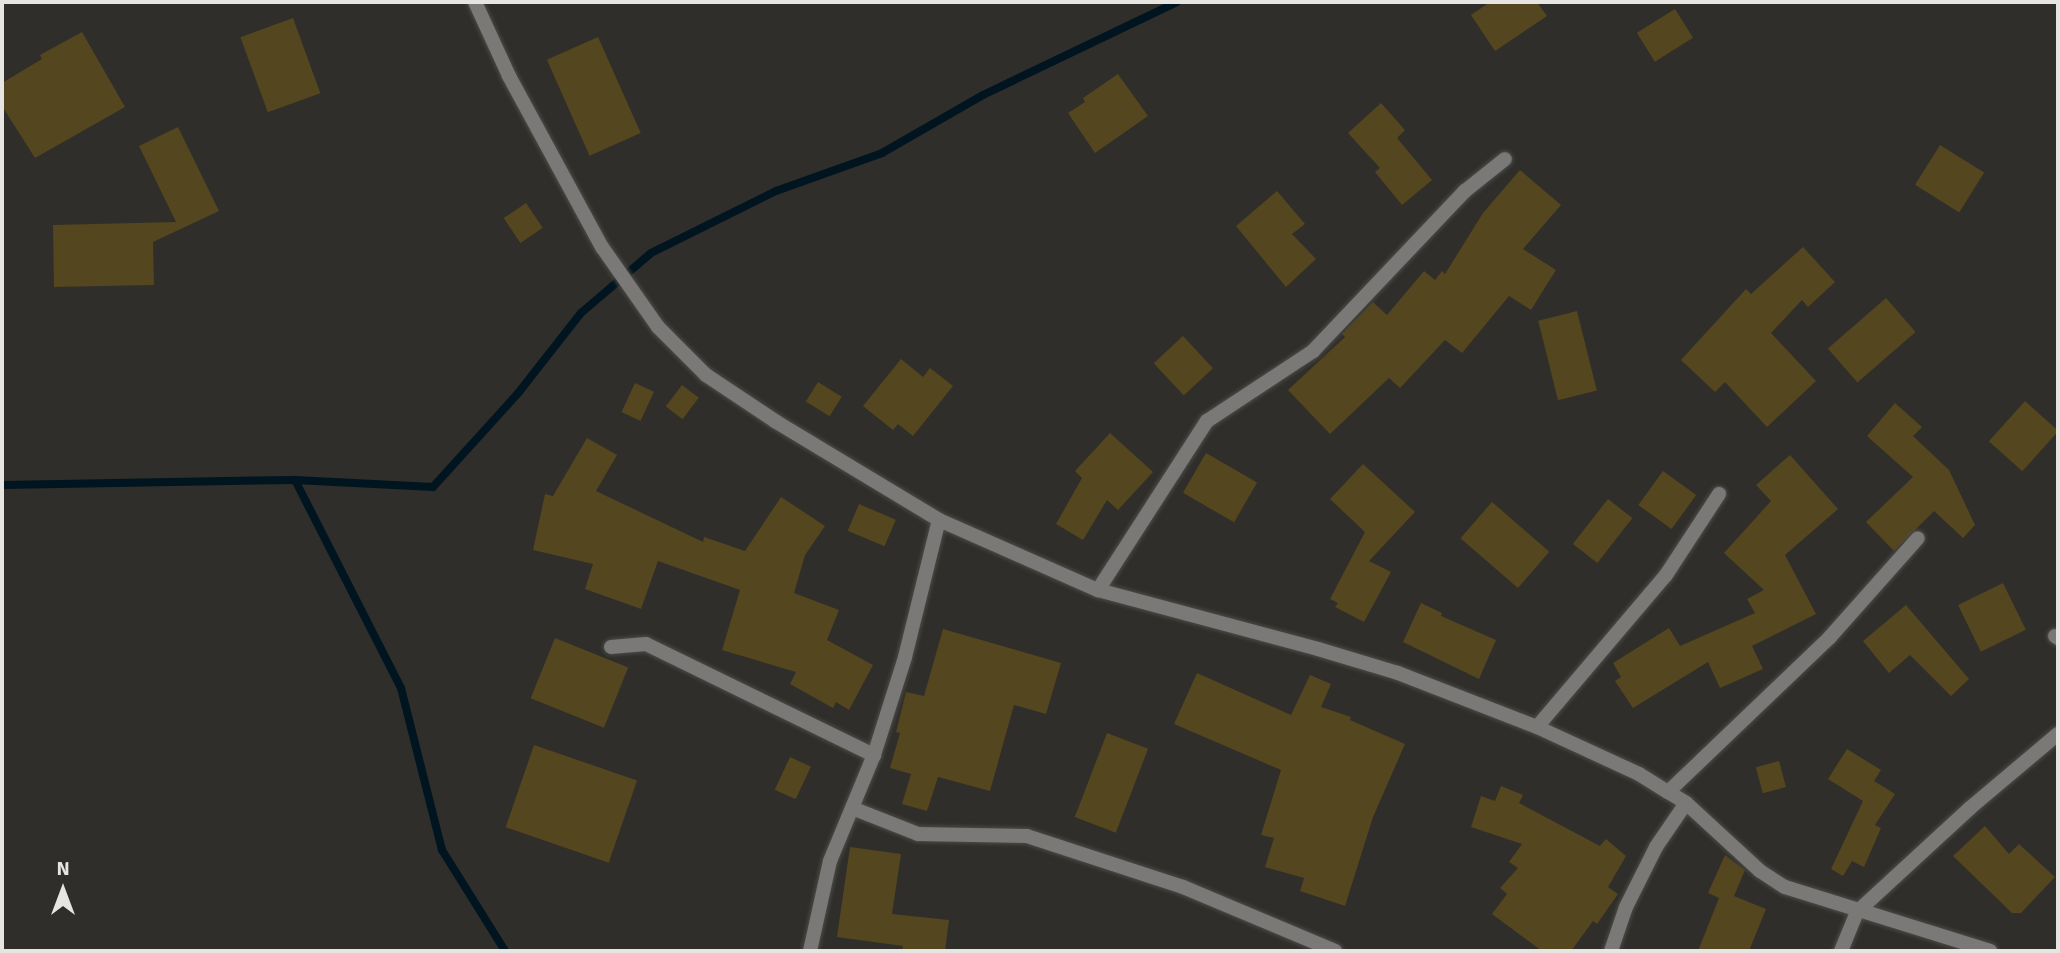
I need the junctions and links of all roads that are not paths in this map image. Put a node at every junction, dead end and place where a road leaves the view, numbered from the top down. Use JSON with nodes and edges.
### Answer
{"nodes":[{"id":1,"x":475,"y":2,"type":"edge"},
{"id":2,"x":1505,"y":159,"type":"dead end"},
{"id":3,"x":1719,"y":494,"type":"dead end"},
{"id":4,"x":939,"y":520,"type":"junction"},
{"id":5,"x":1918,"y":538,"type":"dead end"},
{"id":6,"x":1098,"y":590,"type":"junction"},
{"id":7,"x":611,"y":647,"type":"dead end"},
{"id":8,"x":1537,"y":727,"type":"junction"},
{"id":9,"x":2058,"y":734,"type":"edge"},
{"id":10,"x":874,"y":755,"type":"junction"},
{"id":11,"x":1668,"y":792,"type":"junction"},
{"id":12,"x":1686,"y":803,"type":"junction"},
{"id":13,"x":852,"y":808,"type":"junction"},
{"id":14,"x":1857,"y":912,"type":"junction"},
{"id":15,"x":810,"y":951,"type":"edge"},
{"id":16,"x":1335,"y":951,"type":"edge"},
{"id":17,"x":1611,"y":951,"type":"edge"},
{"id":18,"x":1841,"y":951,"type":"edge"},
{"id":19,"x":1990,"y":951,"type":"edge"}],
"edges":[{"from":1,"to":4,"type":"street"},
{"from":2,"to":6,"type":"street"},
{"from":3,"to":8,"type":"street"},
{"from":4,"to":6,"type":"street"},
{"from":4,"to":10,"type":"street"},
{"from":5,"to":11,"type":"street"},
{"from":6,"to":8,"type":"street"},
{"from":7,"to":10,"type":"street"},
{"from":8,"to":11,"type":"street"},
{"from":9,"to":14,"type":"street"},
{"from":10,"to":13,"type":"street"},
{"from":11,"to":12,"type":"street"},
{"from":12,"to":14,"type":"street"},
{"from":12,"to":17,"type":"street"},
{"from":13,"to":15,"type":"street"},
{"from":13,"to":16,"type":"street"},
{"from":14,"to":18,"type":"street"},
{"from":14,"to":19,"type":"street"}]}
